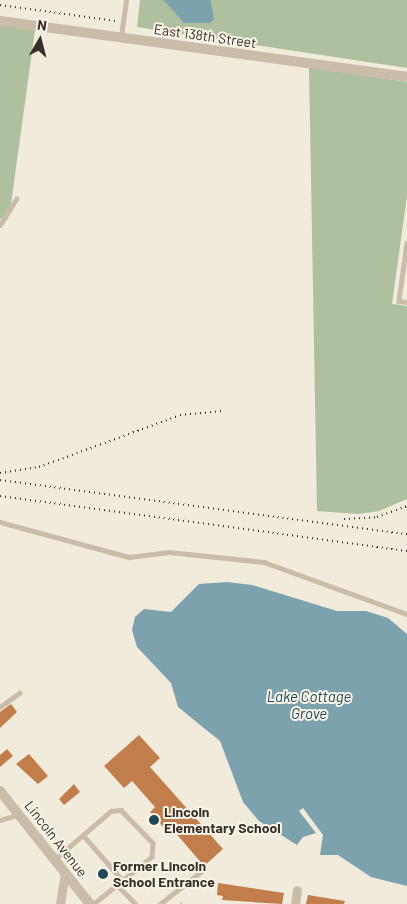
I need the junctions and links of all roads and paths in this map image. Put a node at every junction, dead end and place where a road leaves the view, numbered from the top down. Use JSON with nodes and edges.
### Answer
{"nodes":[{"id":1,"x":126,"y":0,"type":"edge"},
{"id":2,"x":0,"y":21,"type":"edge"},
{"id":3,"x":120,"y":38,"type":"junction"},
{"id":4,"x":407,"y":77,"type":"edge"},
{"id":5,"x":16,"y":199,"type":"dead end"},
{"id":6,"x":0,"y":225,"type":"edge"},
{"id":7,"x":407,"y":243,"type":"edge"},
{"id":8,"x":407,"y":302,"type":"edge"},
{"id":9,"x":0,"y":522,"type":"edge"},
{"id":10,"x":407,"y":614,"type":"edge"},
{"id":11,"x":19,"y":693,"type":"dead end"},
{"id":12,"x":0,"y":707,"type":"edge"},
{"id":13,"x":0,"y":791,"type":"edge"},
{"id":14,"x":19,"y":814,"type":"junction"},
{"id":15,"x":0,"y":820,"type":"edge"},
{"id":16,"x":83,"y":835,"type":"junction"},
{"id":17,"x":55,"y":860,"type":"junction"},
{"id":18,"x":203,"y":870,"type":"dead end"},
{"id":19,"x":65,"y":872,"type":"junction"},
{"id":20,"x":124,"y":882,"type":"junction"},
{"id":21,"x":118,"y":886,"type":"junction"},
{"id":22,"x":297,"y":890,"type":"dead end"},
{"id":23,"x":181,"y":901,"type":"dead end"},
{"id":24,"x":60,"y":904,"type":"edge"},
{"id":25,"x":90,"y":904,"type":"edge"},
{"id":26,"x":94,"y":904,"type":"edge"},
{"id":27,"x":136,"y":904,"type":"edge"},
{"id":28,"x":160,"y":904,"type":"edge"},
{"id":29,"x":181,"y":904,"type":"edge"},
{"id":30,"x":295,"y":904,"type":"edge"}],
"edges":[{"from":1,"to":3,"type":"lane"},
{"from":2,"to":3,"type":"street","name":"East 138th Street"},
{"from":3,"to":4,"type":"street","name":"East 138th Street"},
{"from":5,"to":6,"type":"lane"},
{"from":7,"to":8,"type":"lane"},
{"from":9,"to":10,"type":"lane"},
{"from":11,"to":12,"type":"lane"},
{"from":13,"to":14,"type":"street","name":"Lincoln Avenue"},
{"from":14,"to":15,"type":"lane"},
{"from":14,"to":17,"type":"street","name":"Lincoln Avenue"},
{"from":16,"to":17,"type":"lane"},
{"from":16,"to":20,"type":"lane"},
{"from":16,"to":20,"type":"lane"},
{"from":17,"to":19,"type":"street","name":"Lincoln Avenue"},
{"from":18,"to":28,"type":"lane"},
{"from":19,"to":24,"type":"street"},
{"from":19,"to":25,"type":"street","name":"Lincoln Avenue"},
{"from":20,"to":21,"type":"lane"},
{"from":21,"to":26,"type":"lane"},
{"from":21,"to":27,"type":"lane"},
{"from":22,"to":30,"type":"street"},
{"from":23,"to":29,"type":"path"}]}
